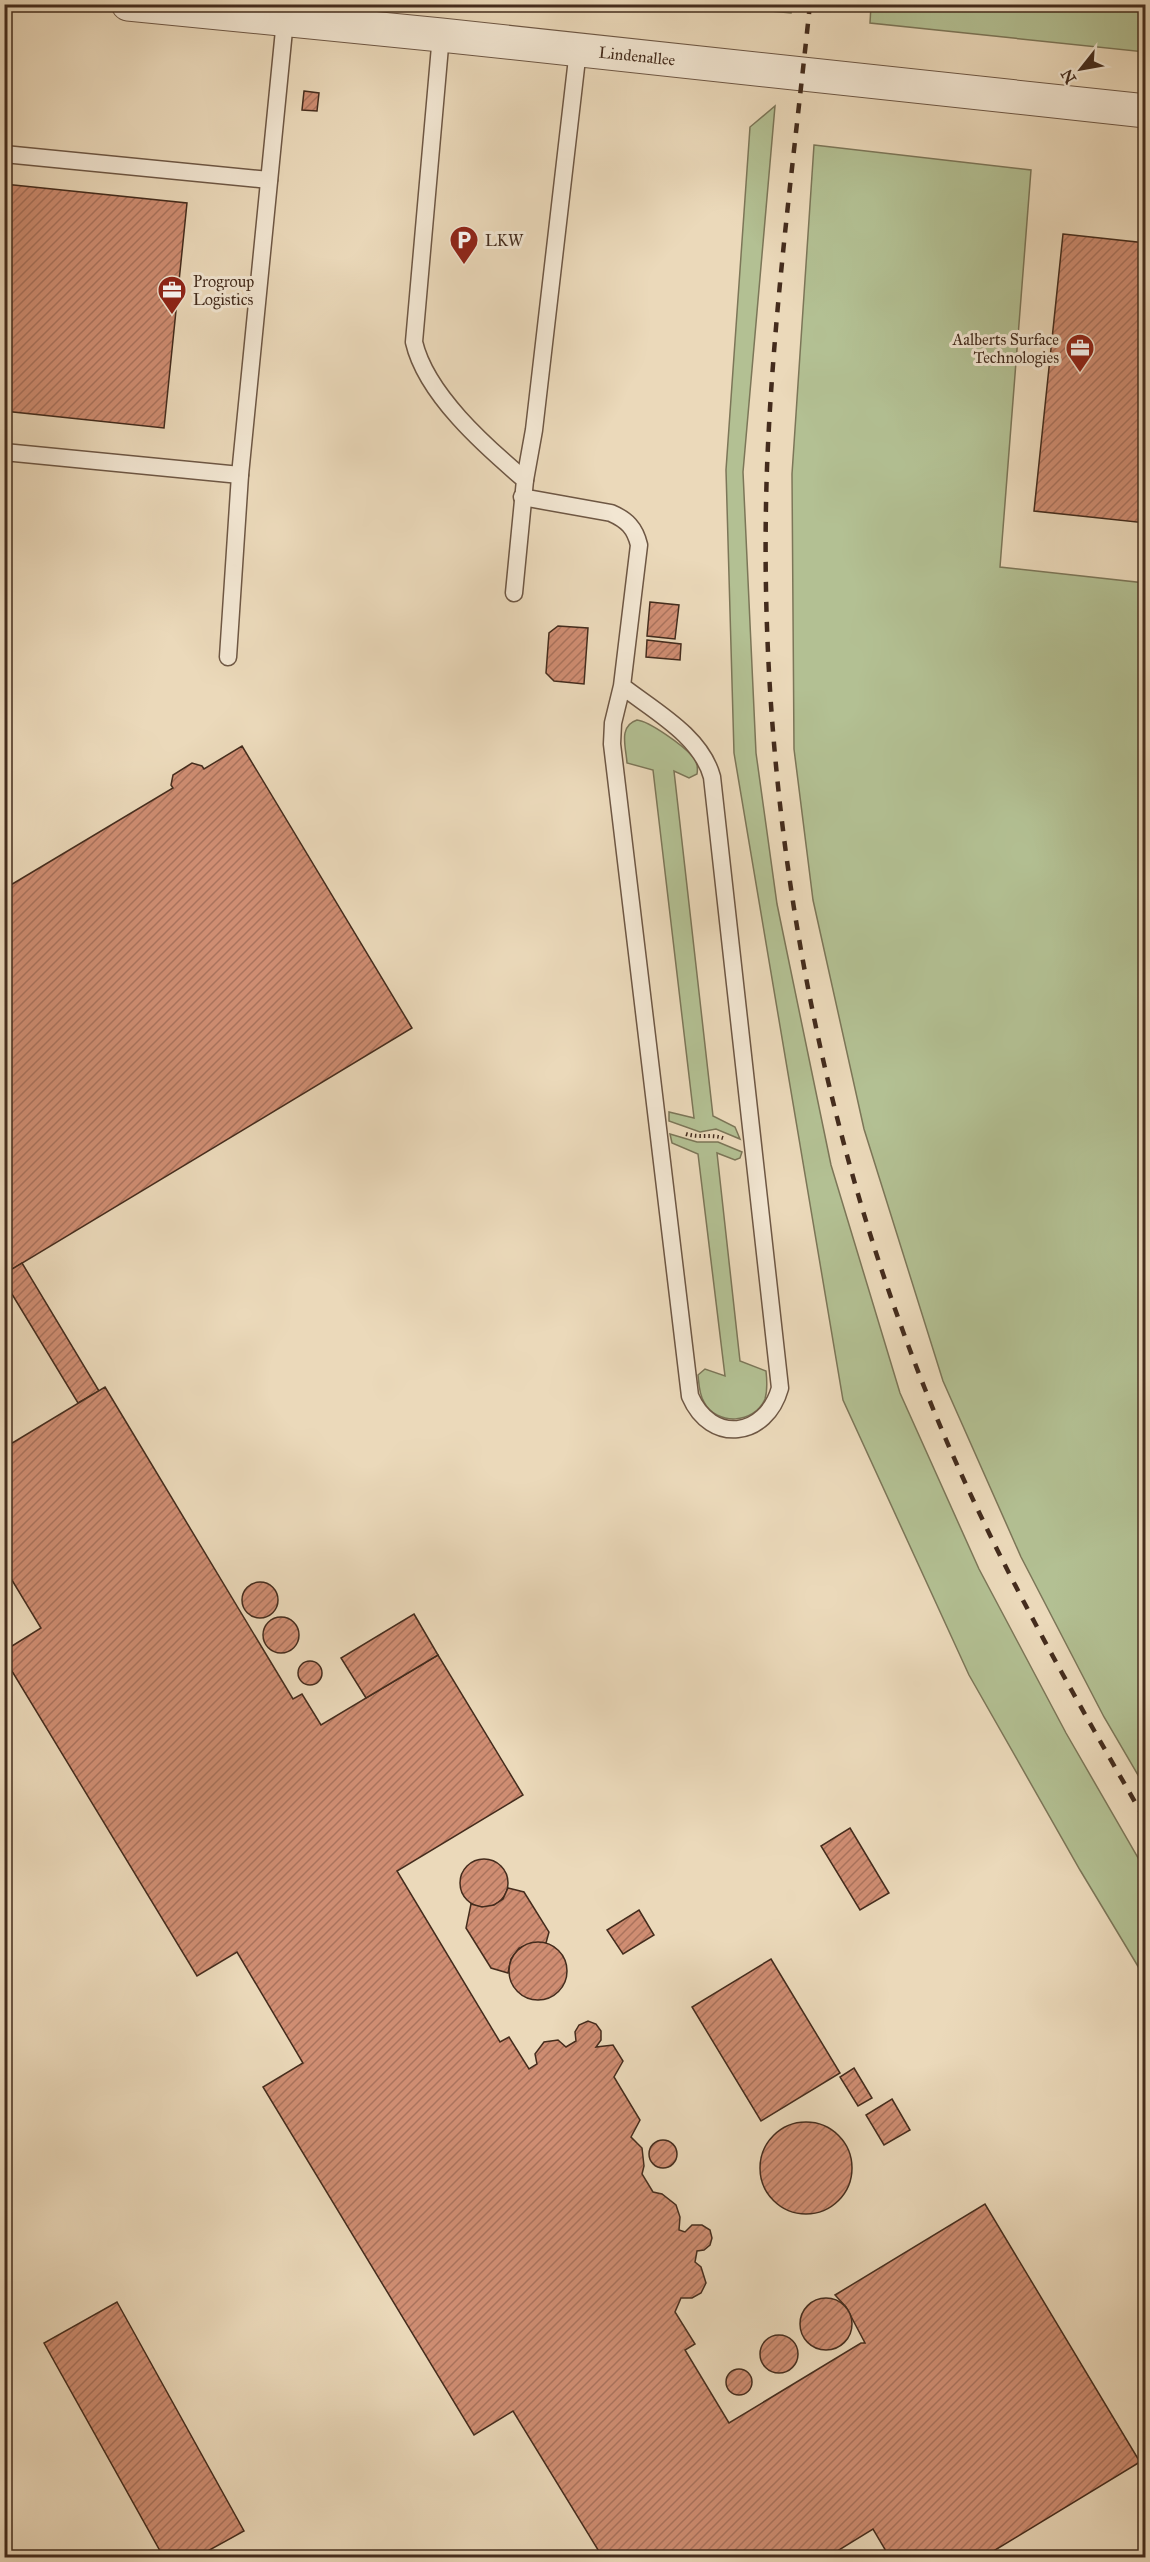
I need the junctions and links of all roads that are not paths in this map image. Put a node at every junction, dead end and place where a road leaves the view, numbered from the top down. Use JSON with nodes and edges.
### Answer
{"nodes":[{"id":1,"x":128,"y":4,"type":"edge"},
{"id":2,"x":285,"y":20,"type":"junction"},
{"id":3,"x":441,"y":35,"type":"junction"},
{"id":4,"x":578,"y":50,"type":"junction"},
{"id":5,"x":1146,"y":111,"type":"edge"},
{"id":6,"x":4,"y":154,"type":"edge"},
{"id":7,"x":269,"y":180,"type":"junction"},
{"id":8,"x":4,"y":452,"type":"edge"},
{"id":9,"x":240,"y":475,"type":"junction"},
{"id":10,"x":525,"y":480,"type":"junction"},
{"id":11,"x":522,"y":497,"type":"junction"},
{"id":12,"x":514,"y":593,"type":"dead end"},
{"id":13,"x":228,"y":657,"type":"dead end"},
{"id":14,"x":622,"y":686,"type":"junction"}],
"edges":[{"from":1,"to":2,"type":"street","name":"Lindenallee"},
{"from":2,"to":3,"type":"street","name":"Lindenallee"},
{"from":2,"to":7,"type":"lane"},
{"from":3,"to":4,"type":"street","name":"Lindenallee"},
{"from":3,"to":10,"type":"lane"},
{"from":4,"to":5,"type":"street","name":"Lindenallee"},
{"from":4,"to":10,"type":"lane"},
{"from":6,"to":7,"type":"lane"},
{"from":7,"to":9,"type":"lane"},
{"from":8,"to":9,"type":"lane"},
{"from":9,"to":13,"type":"lane"},
{"from":10,"to":11,"type":"lane"},
{"from":11,"to":12,"type":"lane"},
{"from":11,"to":14,"type":"lane"},
{"from":14,"to":14,"type":"lane"}]}
